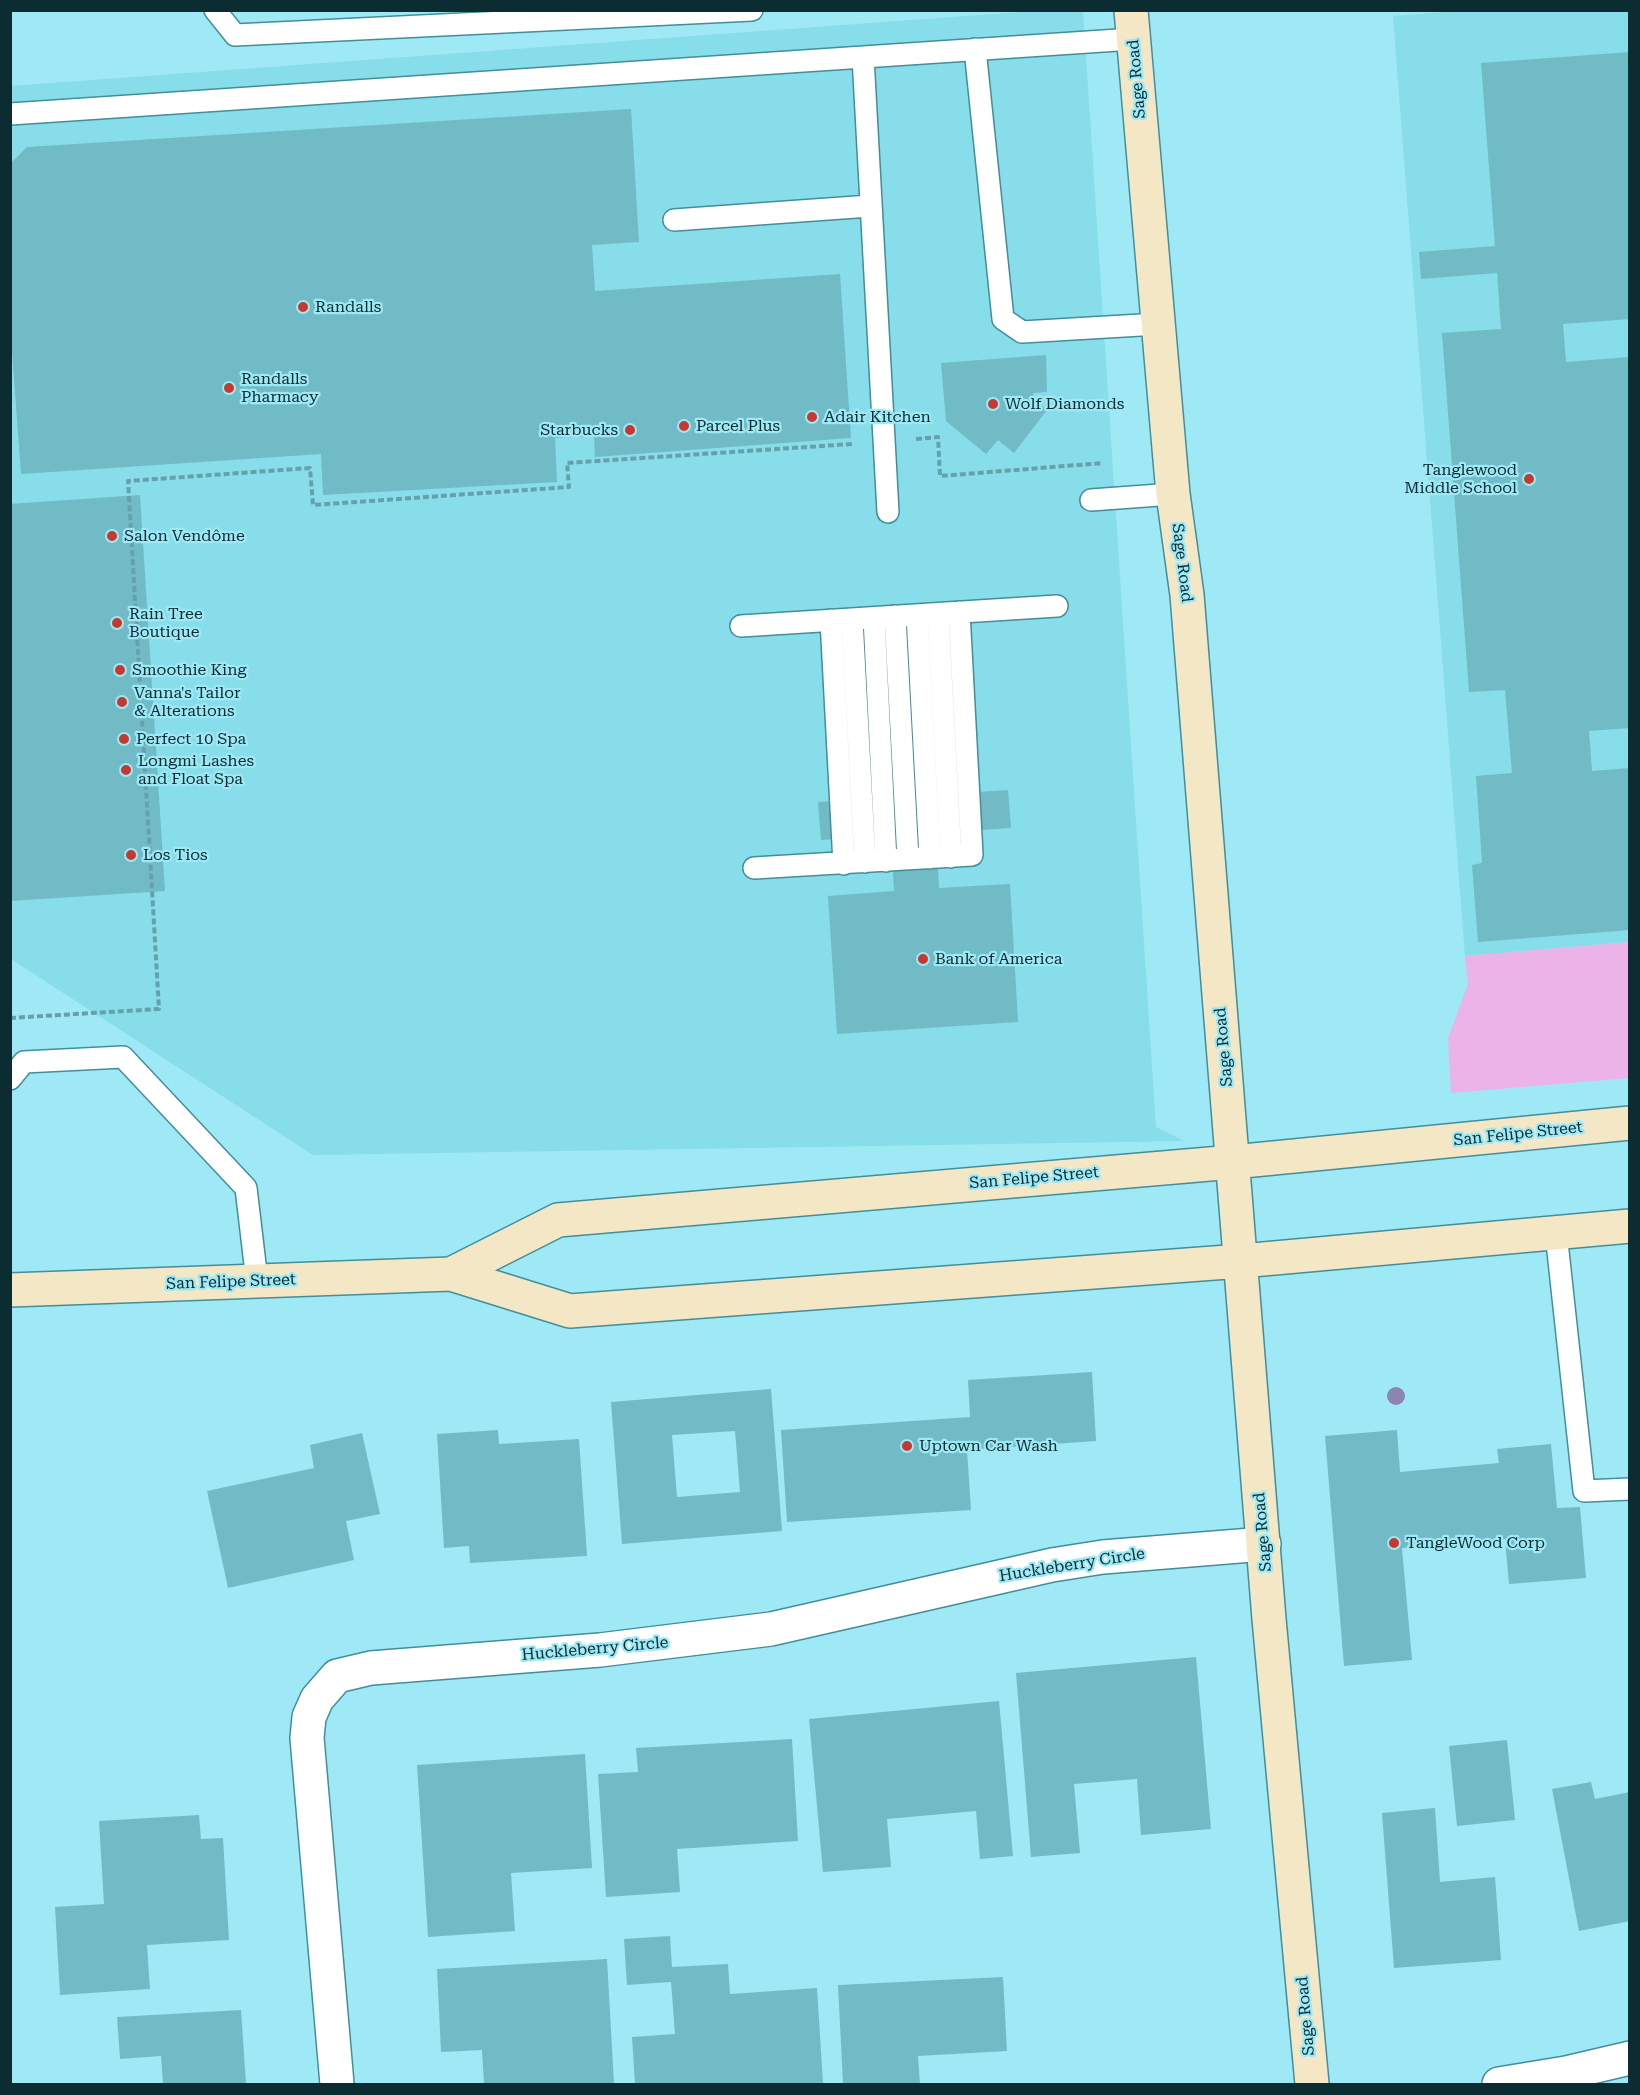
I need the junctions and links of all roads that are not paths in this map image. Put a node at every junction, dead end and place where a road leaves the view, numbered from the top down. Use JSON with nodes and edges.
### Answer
{"nodes":[{"id":1,"x":215,"y":10,"type":"edge"},
{"id":2,"x":752,"y":10,"type":"edge"},
{"id":3,"x":494,"y":17,"type":"edge"},
{"id":4,"x":1132,"y":25,"type":"edge"},
{"id":5,"x":975,"y":49,"type":"junction"},
{"id":6,"x":863,"y":57,"type":"junction"},
{"id":7,"x":10,"y":114,"type":"edge"},
{"id":8,"x":870,"y":206,"type":"junction"},
{"id":9,"x":674,"y":220,"type":"dead end"},
{"id":10,"x":1158,"y":324,"type":"junction"},
{"id":11,"x":1173,"y":494,"type":"junction"},
{"id":12,"x":1091,"y":500,"type":"dead end"},
{"id":13,"x":888,"y":512,"type":"dead end"},
{"id":14,"x":1058,"y":606,"type":"dead end"},
{"id":15,"x":959,"y":612,"type":"junction"},
{"id":16,"x":938,"y":614,"type":"junction"},
{"id":17,"x":917,"y":615,"type":"junction"},
{"id":18,"x":895,"y":616,"type":"junction"},
{"id":19,"x":874,"y":618,"type":"junction"},
{"id":20,"x":852,"y":619,"type":"junction"},
{"id":21,"x":831,"y":620,"type":"junction"},
{"id":22,"x":741,"y":626,"type":"dead end"},
{"id":23,"x":951,"y":857,"type":"junction"},
{"id":24,"x":930,"y":858,"type":"junction"},
{"id":25,"x":908,"y":860,"type":"junction"},
{"id":26,"x":886,"y":861,"type":"junction"},
{"id":27,"x":865,"y":862,"type":"junction"},
{"id":28,"x":844,"y":864,"type":"junction"},
{"id":29,"x":754,"y":868,"type":"dead end"},
{"id":30,"x":10,"y":1079,"type":"edge"},
{"id":31,"x":1629,"y":1123,"type":"edge"},
{"id":32,"x":1233,"y":1162,"type":"junction"},
{"id":33,"x":1629,"y":1226,"type":"edge"},
{"id":34,"x":1556,"y":1233,"type":"junction"},
{"id":35,"x":1241,"y":1261,"type":"junction"},
{"id":36,"x":451,"y":1274,"type":"junction"},
{"id":37,"x":257,"y":1281,"type":"junction"},
{"id":38,"x":10,"y":1290,"type":"edge"},
{"id":39,"x":1629,"y":1489,"type":"edge"},
{"id":40,"x":1264,"y":1544,"type":"junction"},
{"id":41,"x":1629,"y":2058,"type":"edge"},
{"id":42,"x":337,"y":2085,"type":"edge"},
{"id":43,"x":1312,"y":2085,"type":"edge"},
{"id":44,"x":1499,"y":2085,"type":"edge"}],
"edges":[{"from":1,"to":3,"type":"lane"},
{"from":2,"to":3,"type":"lane"},
{"from":4,"to":5,"type":"lane"},
{"from":4,"to":10,"type":"main road","name":"Sage Road"},
{"from":5,"to":6,"type":"lane"},
{"from":5,"to":10,"type":"lane"},
{"from":6,"to":7,"type":"lane"},
{"from":6,"to":8,"type":"lane"},
{"from":8,"to":9,"type":"lane"},
{"from":8,"to":13,"type":"lane"},
{"from":10,"to":11,"type":"main road","name":"Sage Road"},
{"from":11,"to":12,"type":"lane"},
{"from":11,"to":32,"type":"main road","name":"Sage Road"},
{"from":14,"to":15,"type":"lane"},
{"from":15,"to":16,"type":"lane"},
{"from":15,"to":23,"type":"lane"},
{"from":16,"to":17,"type":"lane"},
{"from":16,"to":23,"type":"lane"},
{"from":17,"to":18,"type":"lane"},
{"from":17,"to":24,"type":"lane"},
{"from":18,"to":19,"type":"lane"},
{"from":18,"to":25,"type":"lane"},
{"from":19,"to":20,"type":"lane"},
{"from":19,"to":26,"type":"lane"},
{"from":20,"to":21,"type":"lane"},
{"from":20,"to":27,"type":"lane"},
{"from":21,"to":22,"type":"lane"},
{"from":21,"to":28,"type":"lane"},
{"from":23,"to":24,"type":"lane"},
{"from":24,"to":25,"type":"lane"},
{"from":25,"to":26,"type":"lane"},
{"from":26,"to":27,"type":"lane"},
{"from":27,"to":28,"type":"lane"},
{"from":28,"to":29,"type":"lane"},
{"from":30,"to":37,"type":"lane"},
{"from":31,"to":32,"type":"main road","name":"San Felipe Street"},
{"from":32,"to":35,"type":"main road","name":"Sage Road"},
{"from":32,"to":36,"type":"main road","name":"San Felipe Street"},
{"from":33,"to":34,"type":"main road","name":"San Felipe Street"},
{"from":34,"to":35,"type":"main road","name":"San Felipe Street"},
{"from":34,"to":39,"type":"lane"},
{"from":35,"to":36,"type":"main road","name":"San Felipe Street"},
{"from":35,"to":40,"type":"main road","name":"Sage Road"},
{"from":36,"to":37,"type":"main road","name":"San Felipe Street"},
{"from":37,"to":38,"type":"main road","name":"San Felipe Street"},
{"from":40,"to":42,"type":"street","name":"Huckleberry Circle"},
{"from":40,"to":43,"type":"main road","name":"Sage Road"},
{"from":41,"to":44,"type":"street"}]}
